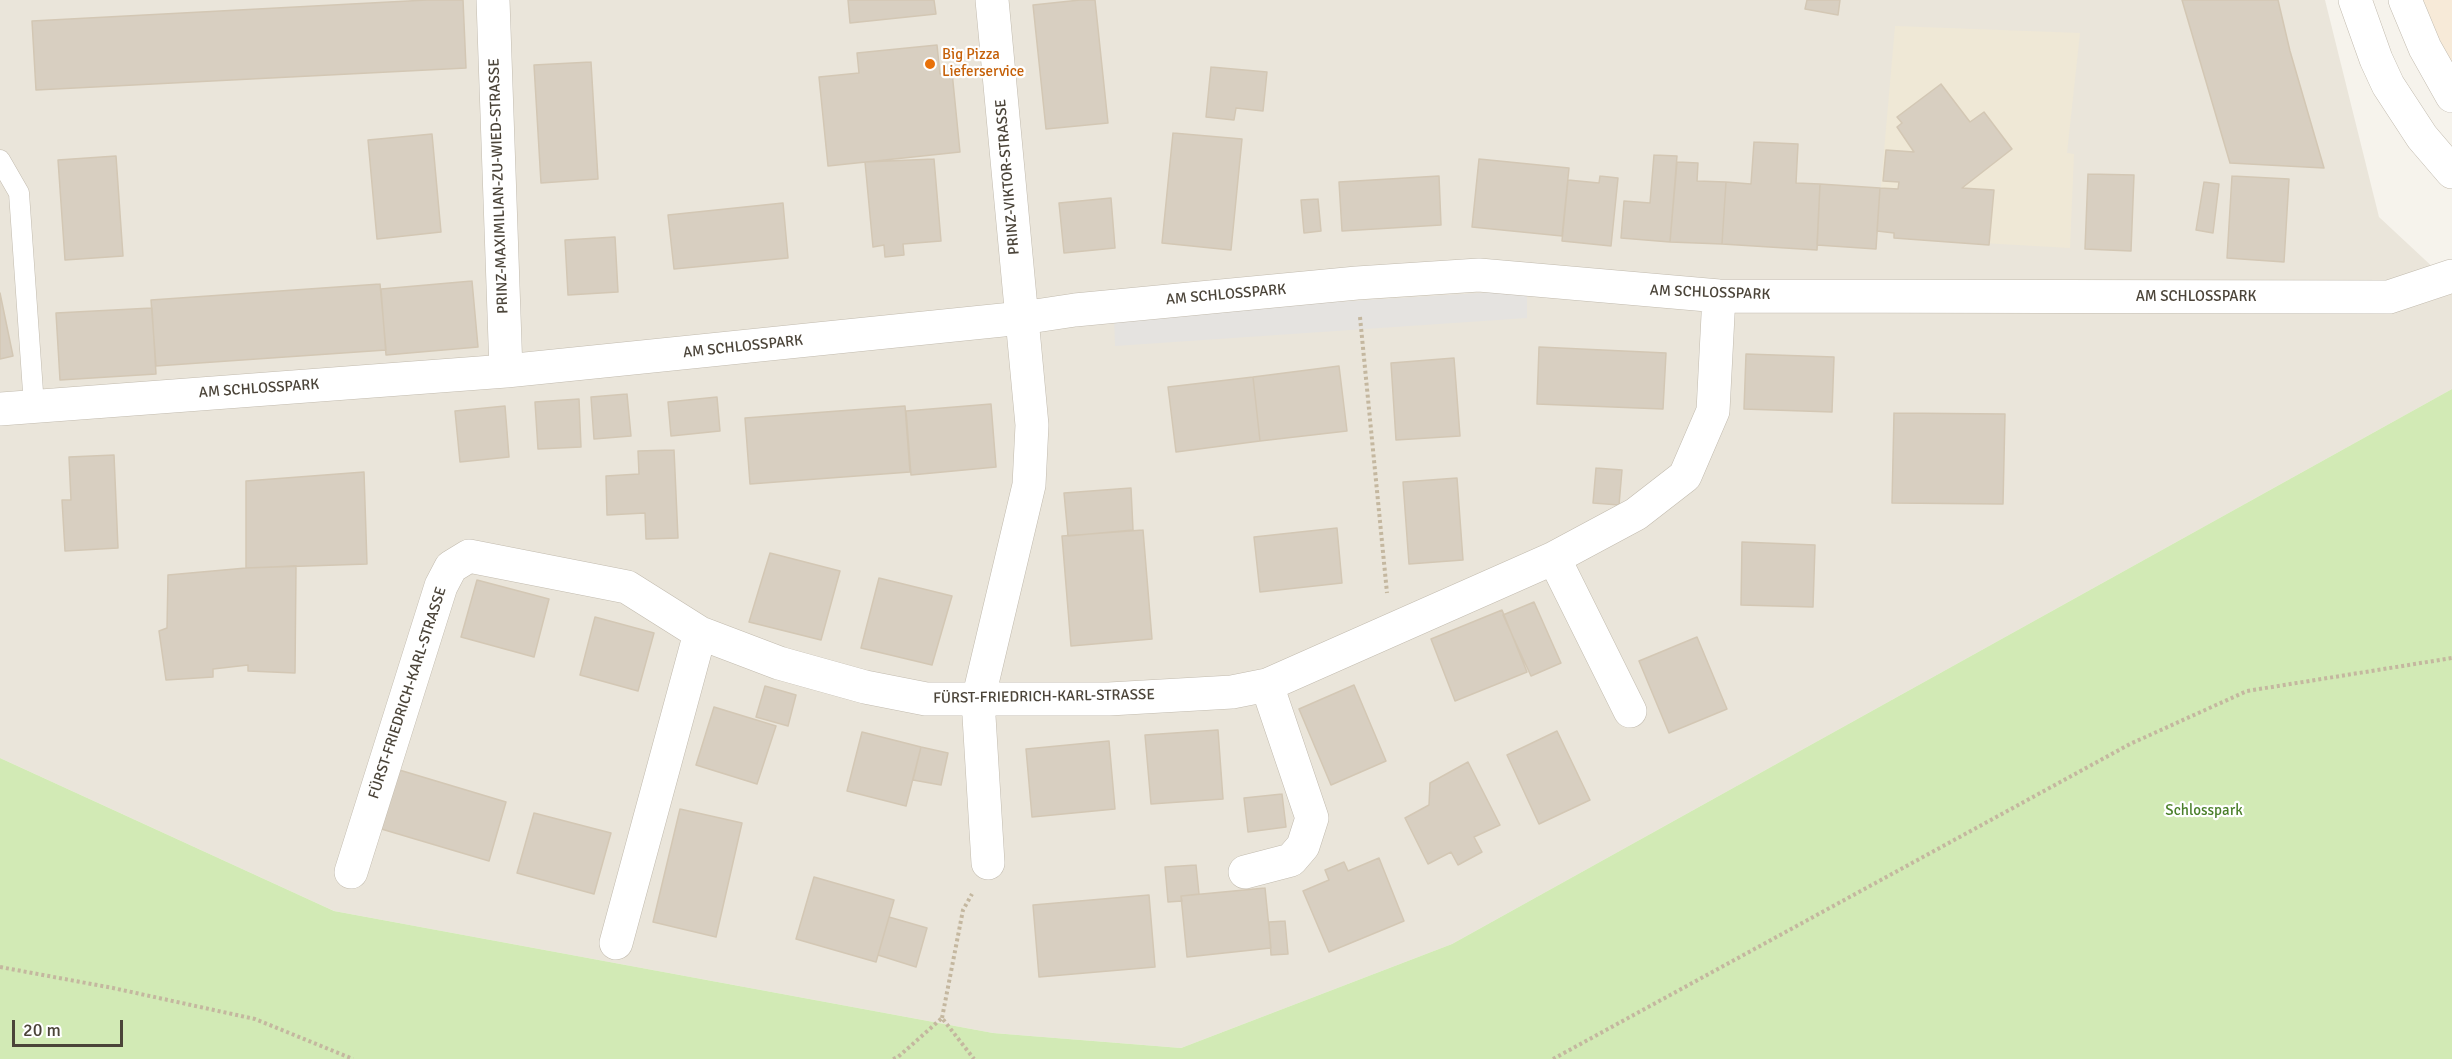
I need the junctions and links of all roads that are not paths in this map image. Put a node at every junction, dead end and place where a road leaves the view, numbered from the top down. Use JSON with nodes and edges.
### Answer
{"nodes":[{"id":1,"x":493,"y":0,"type":"edge"},
{"id":2,"x":992,"y":0,"type":"edge"},
{"id":3,"x":2355,"y":0,"type":"edge"},
{"id":4,"x":2405,"y":0,"type":"edge"},
{"id":5,"x":2452,"y":96,"type":"edge"},
{"id":6,"x":0,"y":160,"type":"edge"},
{"id":7,"x":2452,"y":172,"type":"edge"},
{"id":8,"x":2452,"y":276,"type":"edge"},
{"id":9,"x":1719,"y":296,"type":"junction"},
{"id":10,"x":1022,"y":318,"type":"junction"},
{"id":11,"x":506,"y":371,"type":"junction"},
{"id":12,"x":34,"y":406,"type":"junction"},
{"id":13,"x":0,"y":409,"type":"edge"},
{"id":14,"x":1554,"y":558,"type":"junction"},
{"id":15,"x":700,"y":633,"type":"junction"},
{"id":16,"x":1267,"y":685,"type":"junction"},
{"id":17,"x":978,"y":700,"type":"junction"},
{"id":18,"x":1630,"y":711,"type":"dead end"},
{"id":19,"x":988,"y":863,"type":"road end"},
{"id":20,"x":351,"y":872,"type":"dead end"},
{"id":21,"x":1245,"y":872,"type":"dead end"},
{"id":22,"x":616,"y":943,"type":"dead end"}],
"edges":[{"from":1,"to":11,"type":"street","name":"PRINZ-MAXIMILIAN-ZU-WIED-STRASSE"},
{"from":2,"to":10,"type":"street","name":"PRINZ-VIKTOR-STRASSE"},
{"from":3,"to":7,"type":"street"},
{"from":4,"to":5,"type":"street"},
{"from":6,"to":12,"type":"lane"},
{"from":8,"to":9,"type":"street","name":"AM SCHLOSSPARK"},
{"from":9,"to":10,"type":"street","name":"AM SCHLOSSPARK"},
{"from":9,"to":14,"type":"street","name":"FÜRST-FRIEDRICH-KARL-STRASSE"},
{"from":10,"to":11,"type":"street","name":"AM SCHLOSSPARK"},
{"from":10,"to":17,"type":"street","name":"PRINZ-VIKTOR-STRASSE"},
{"from":11,"to":12,"type":"street","name":"AM SCHLOSSPARK"},
{"from":12,"to":13,"type":"street","name":"AM SCHLOSSPARK"},
{"from":14,"to":16,"type":"street","name":"FÜRST-FRIEDRICH-KARL-STRASSE"},
{"from":14,"to":18,"type":"street"},
{"from":15,"to":17,"type":"street","name":"FÜRST-FRIEDRICH-KARL-STRASSE"},
{"from":15,"to":20,"type":"street","name":"FÜRST-FRIEDRICH-KARL-STRASSE"},
{"from":15,"to":22,"type":"street"},
{"from":16,"to":17,"type":"street","name":"FÜRST-FRIEDRICH-KARL-STRASSE"},
{"from":16,"to":21,"type":"street"},
{"from":17,"to":19,"type":"street","name":"PRINZ-VIKTOR-STRASSE"}]}
